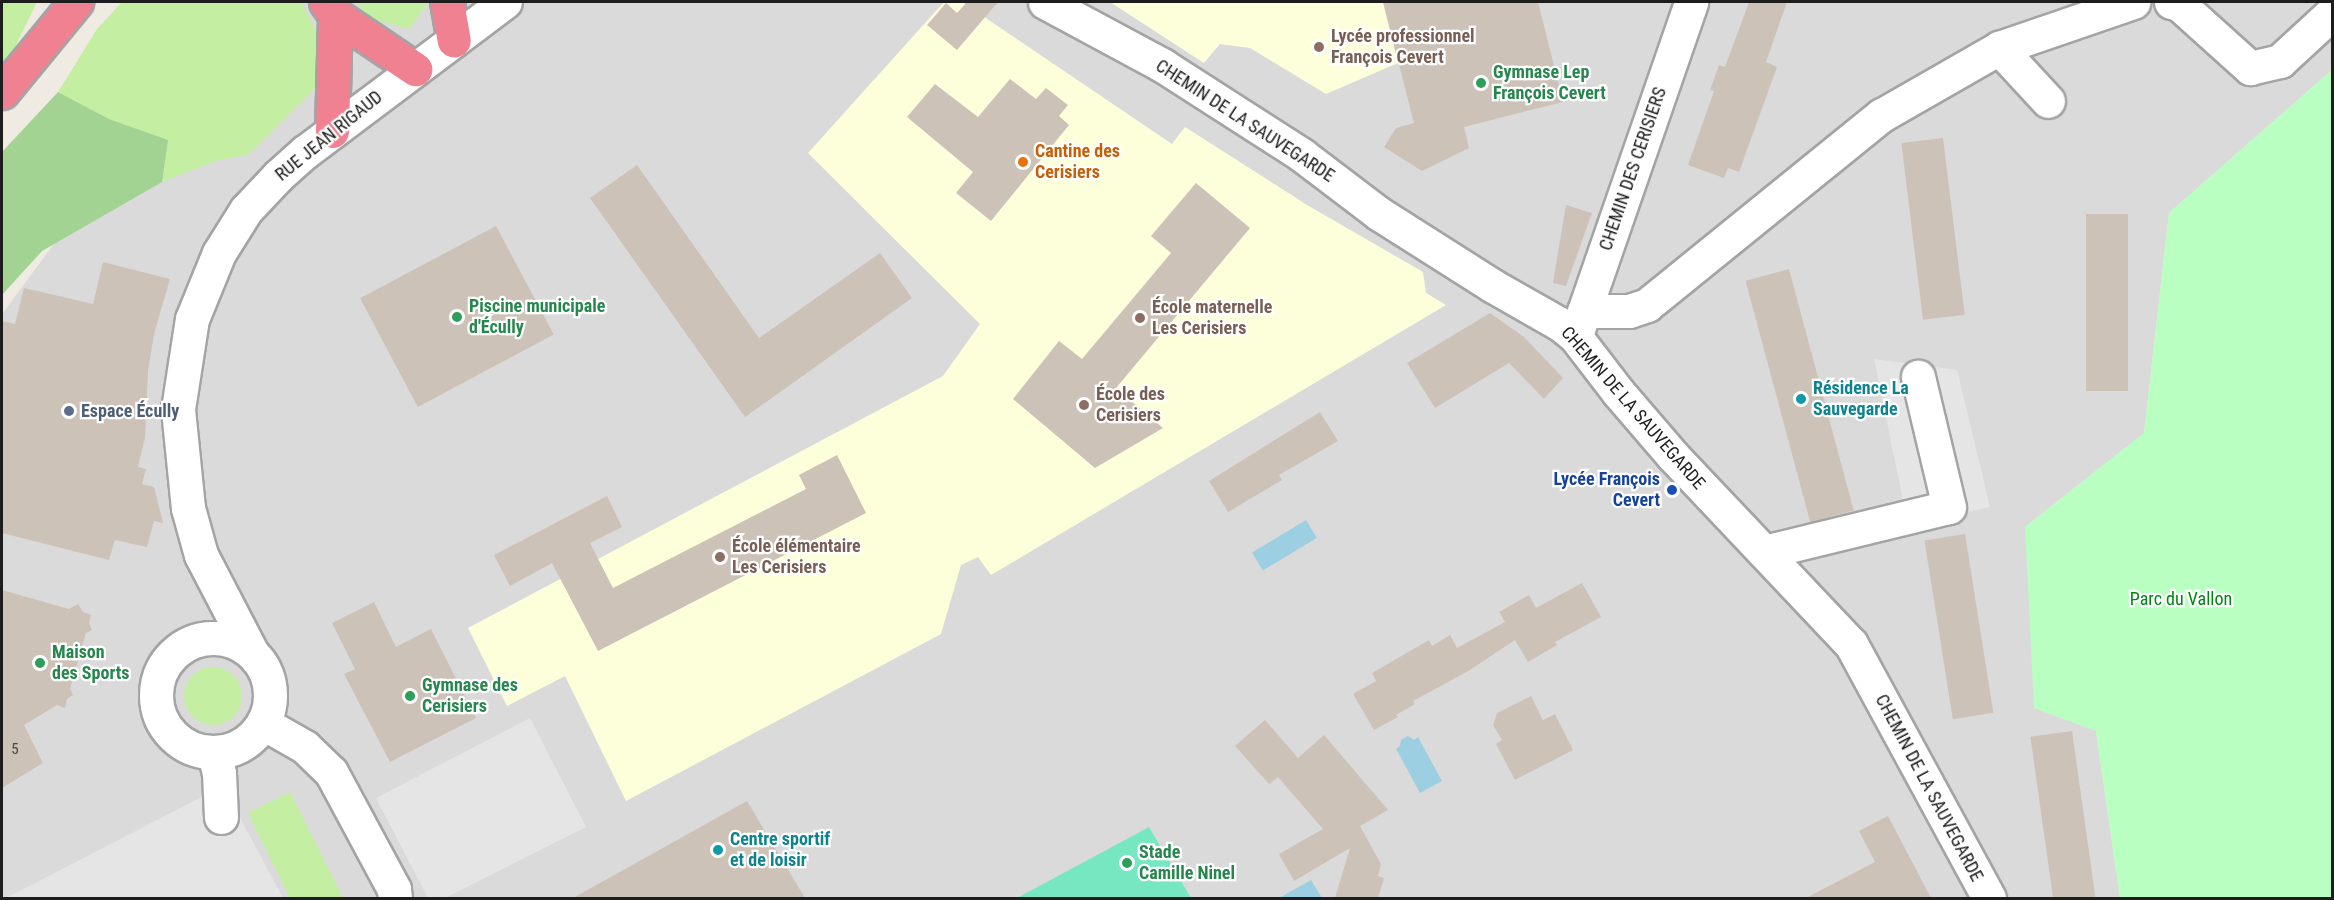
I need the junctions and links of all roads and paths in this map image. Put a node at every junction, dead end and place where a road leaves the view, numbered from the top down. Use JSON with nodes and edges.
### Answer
{"nodes":[{"id":1,"x":55,"y":2,"type":"edge"},
{"id":2,"x":76,"y":2,"type":"edge"},
{"id":3,"x":447,"y":2,"type":"edge"},
{"id":4,"x":505,"y":2,"type":"edge"},
{"id":5,"x":1045,"y":2,"type":"edge"},
{"id":6,"x":1691,"y":2,"type":"edge"},
{"id":7,"x":2133,"y":2,"type":"edge"},
{"id":8,"x":2171,"y":2,"type":"edge"},
{"id":9,"x":331,"y":8,"type":"edge"},
{"id":10,"x":2332,"y":13,"type":"edge"},
{"id":11,"x":454,"y":40,"type":"junction"},
{"id":12,"x":1999,"y":48,"type":"junction"},
{"id":13,"x":416,"y":69,"type":"junction"},
{"id":14,"x":2,"y":86,"type":"edge"},
{"id":15,"x":2,"y":92,"type":"edge"},
{"id":16,"x":2048,"y":101,"type":"dead end"},
{"id":17,"x":332,"y":131,"type":"junction"},
{"id":18,"x":1580,"y":324,"type":"junction"},
{"id":19,"x":1918,"y":376,"type":"dead end"},
{"id":20,"x":1764,"y":552,"type":"junction"},
{"id":21,"x":201,"y":555,"type":"junction"},
{"id":22,"x":191,"y":642,"type":"junction"},
{"id":23,"x":252,"y":653,"type":"junction"},
{"id":24,"x":263,"y":723,"type":"junction"},
{"id":25,"x":214,"y":752,"type":"junction"},
{"id":26,"x":220,"y":817,"type":"dead end"},
{"id":27,"x":395,"y":894,"type":"edge"},
{"id":28,"x":1989,"y":898,"type":"edge"}],
"edges":[{"from":1,"to":14,"type":"highway"},
{"from":2,"to":15,"type":"highway"},
{"from":3,"to":11,"type":"highway"},
{"from":4,"to":11,"type":"street","name":"RUE JEAN RIGAUD"},
{"from":5,"to":18,"type":"street","name":"CHEMIN DE LA SAUVEGARDE"},
{"from":6,"to":18,"type":"street","name":"CHEMIN DES CERISIERS"},
{"from":7,"to":12,"type":"street","name":"CHEMIN DE LA SAUVEGARDE"},
{"from":8,"to":10,"type":"street"},
{"from":9,"to":13,"type":"highway"},
{"from":9,"to":17,"type":"highway"},
{"from":11,"to":13,"type":"street","name":"RUE JEAN RIGAUD"},
{"from":12,"to":16,"type":"street"},
{"from":12,"to":18,"type":"street","name":"CHEMIN DE LA SAUVEGARDE"},
{"from":13,"to":17,"type":"street","name":"RUE JEAN RIGAUD"},
{"from":17,"to":21,"type":"street","name":"RUE JEAN RIGAUD"},
{"from":18,"to":20,"type":"street","name":"CHEMIN DE LA SAUVEGARDE"},
{"from":19,"to":20,"type":"street"},
{"from":20,"to":28,"type":"street","name":"CHEMIN DE LA SAUVEGARDE"},
{"from":21,"to":22,"type":"street","name":"RUE JEAN RIGAUD"},
{"from":21,"to":23,"type":"street","name":"RUE JEAN RIGAUD"},
{"from":22,"to":23,"type":"street"},
{"from":22,"to":25,"type":"street"},
{"from":23,"to":24,"type":"street"},
{"from":24,"to":25,"type":"street"},
{"from":24,"to":27,"type":"street"},
{"from":25,"to":26,"type":"street"}]}
